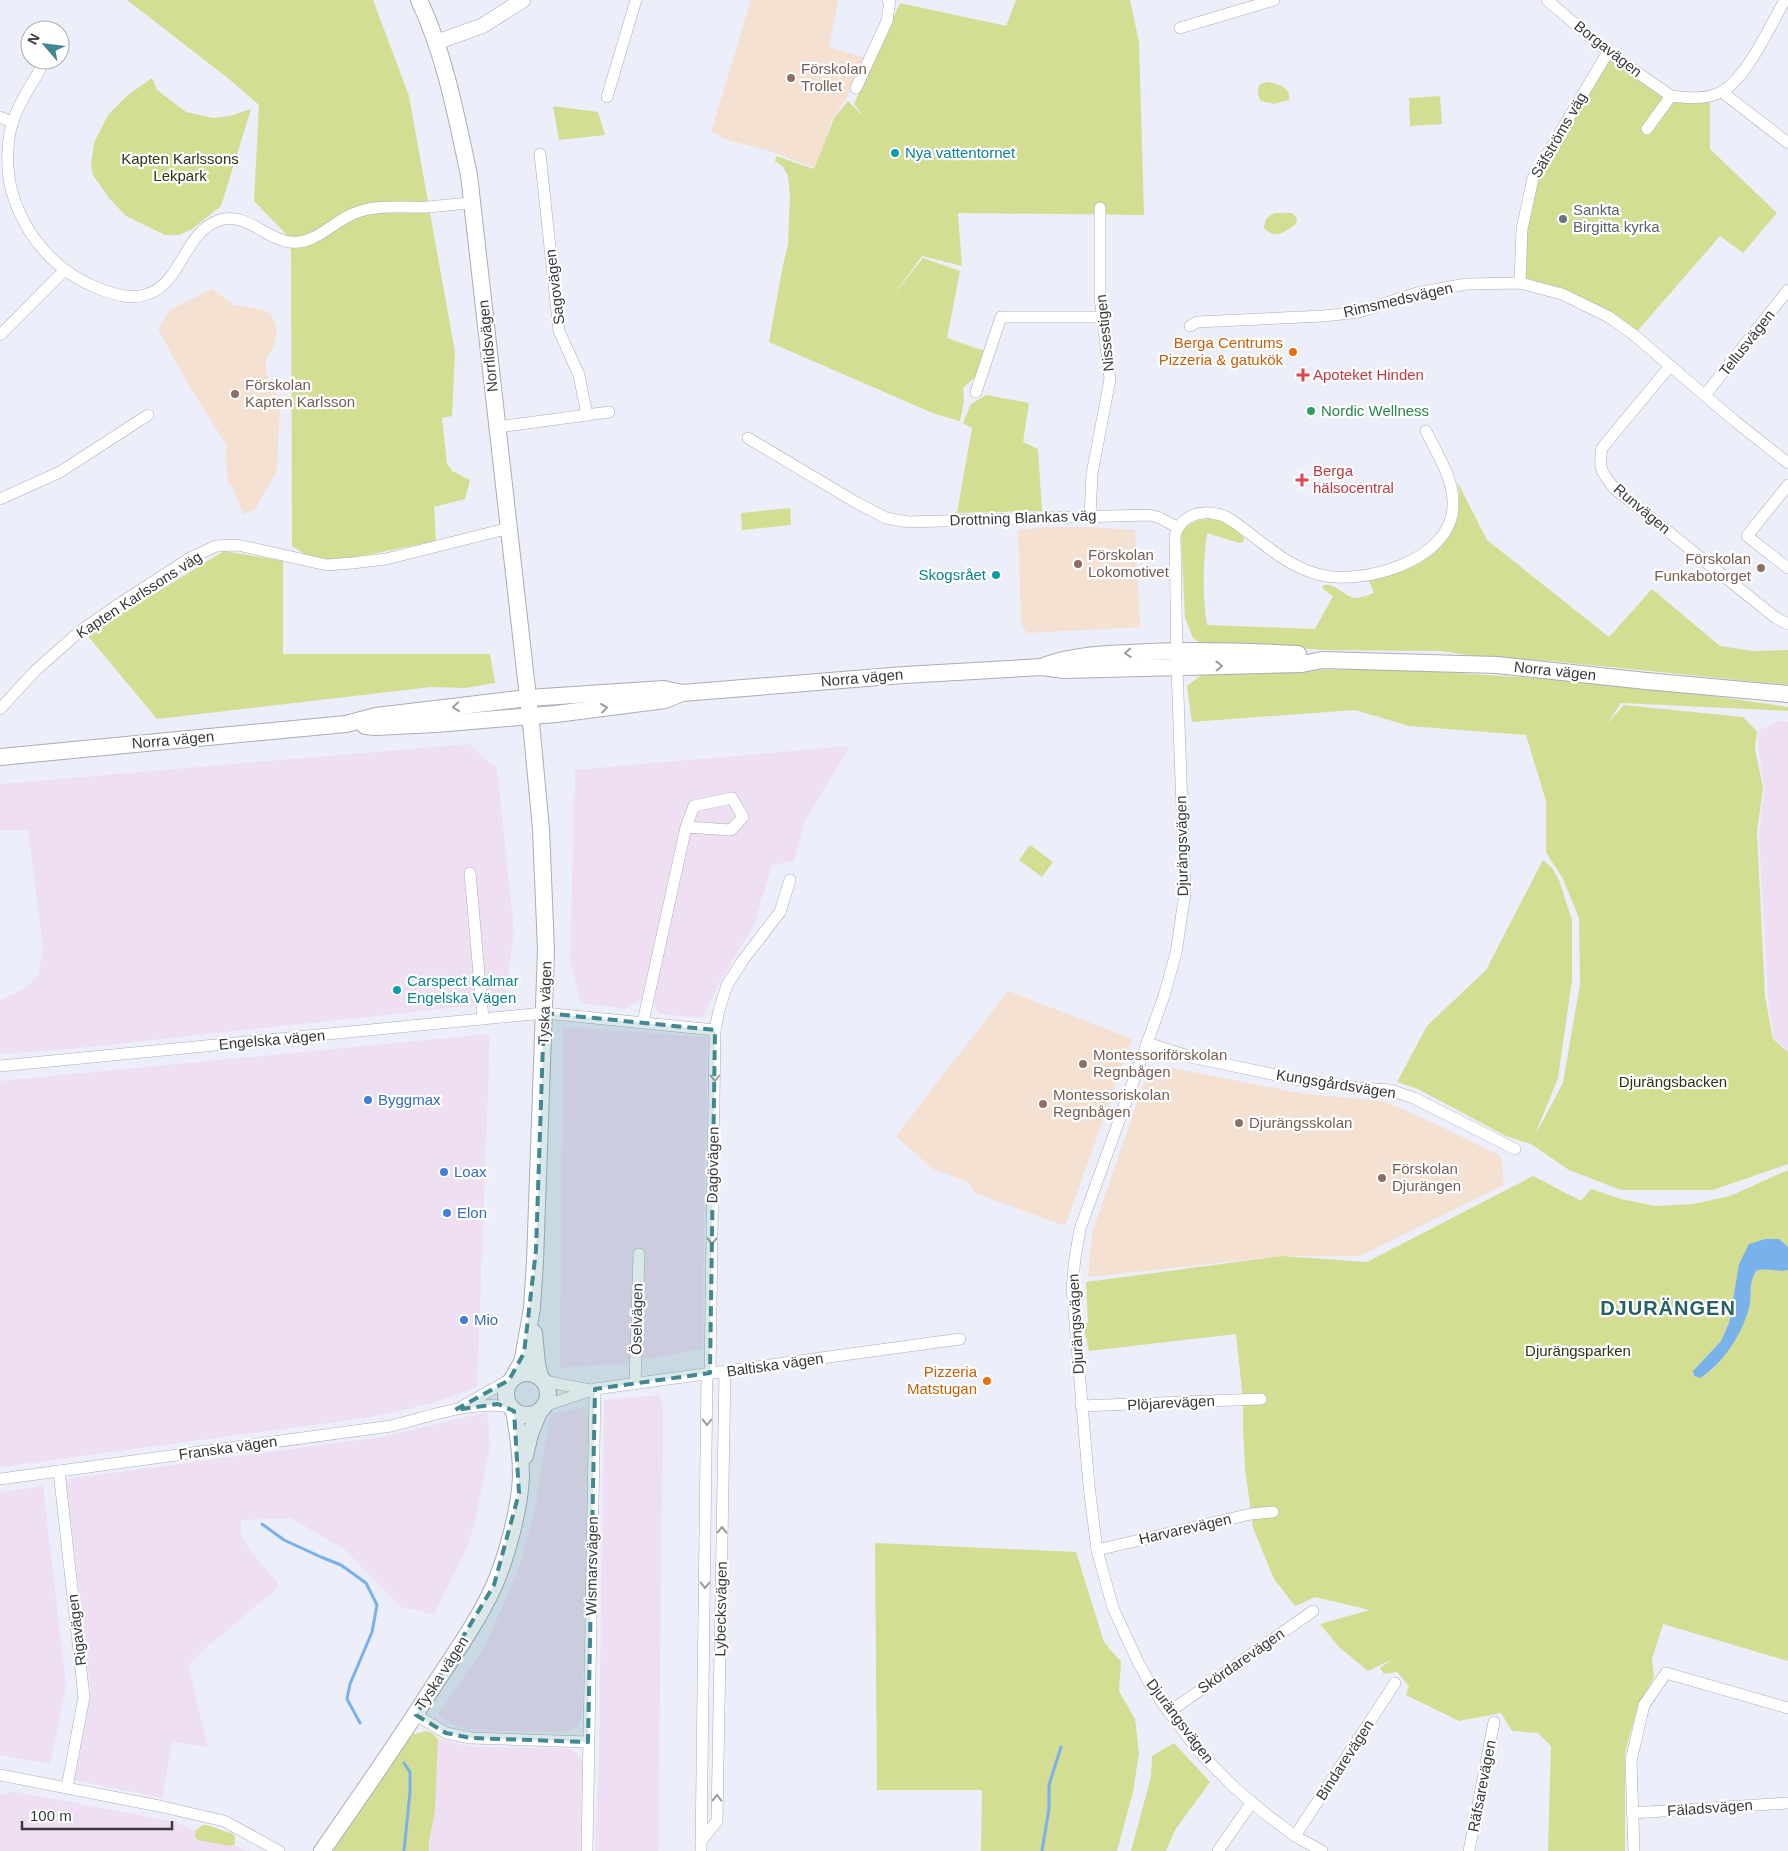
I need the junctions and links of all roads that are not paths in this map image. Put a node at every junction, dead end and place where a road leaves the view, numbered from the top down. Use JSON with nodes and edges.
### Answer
{"nodes":[{"id":1,"x":419,"y":0,"type":"edge"},
{"id":2,"x":523,"y":0,"type":"edge"},
{"id":3,"x":636,"y":0,"type":"edge"},
{"id":4,"x":888,"y":0,"type":"edge"},
{"id":5,"x":1274,"y":0,"type":"edge"},
{"id":6,"x":1548,"y":0,"type":"edge"},
{"id":7,"x":1785,"y":0,"type":"edge"},
{"id":8,"x":1262,"y":2,"type":"edge"},
{"id":9,"x":1180,"y":28,"type":"dead end"},
{"id":10,"x":437,"y":42,"type":"junction"},
{"id":11,"x":1608,"y":52,"type":"junction"},
{"id":12,"x":41,"y":70,"type":"edge"},
{"id":13,"x":856,"y":88,"type":"dead end"},
{"id":14,"x":1722,"y":92,"type":"junction"},
{"id":15,"x":1671,"y":96,"type":"junction"},
{"id":16,"x":607,"y":97,"type":"dead end"},
{"id":17,"x":0,"y":117,"type":"edge"},
{"id":18,"x":12,"y":122,"type":"junction"},
{"id":19,"x":1647,"y":129,"type":"dead end"},
{"id":20,"x":1788,"y":143,"type":"edge"},
{"id":21,"x":540,"y":154,"type":"dead end"},
{"id":22,"x":471,"y":203,"type":"junction"},
{"id":23,"x":1100,"y":208,"type":"dead end"},
{"id":24,"x":65,"y":270,"type":"junction"},
{"id":25,"x":1520,"y":283,"type":"junction"},
{"id":26,"x":1788,"y":290,"type":"edge"},
{"id":27,"x":1103,"y":317,"type":"junction"},
{"id":28,"x":1190,"y":326,"type":"dead end"},
{"id":29,"x":0,"y":336,"type":"edge"},
{"id":30,"x":1670,"y":366,"type":"junction"},
{"id":31,"x":976,"y":392,"type":"dead end"},
{"id":32,"x":1705,"y":395,"type":"junction"},
{"id":33,"x":609,"y":412,"type":"dead end"},
{"id":34,"x":148,"y":415,"type":"dead end"},
{"id":35,"x":587,"y":415,"type":"junction"},
{"id":36,"x":498,"y":427,"type":"junction"},
{"id":37,"x":1426,"y":431,"type":"dead end"},
{"id":38,"x":748,"y":438,"type":"dead end"},
{"id":39,"x":1788,"y":463,"type":"edge"},
{"id":40,"x":1788,"y":485,"type":"edge"},
{"id":41,"x":0,"y":499,"type":"edge"},
{"id":42,"x":1090,"y":516,"type":"junction"},
{"id":43,"x":1177,"y":527,"type":"junction"},
{"id":44,"x":509,"y":528,"type":"junction"},
{"id":45,"x":1788,"y":568,"type":"edge"},
{"id":46,"x":1788,"y":624,"type":"edge"},
{"id":47,"x":1176,"y":650,"type":"junction"},
{"id":48,"x":1322,"y":660,"type":"junction"},
{"id":49,"x":1042,"y":666,"type":"junction"},
{"id":50,"x":1177,"y":667,"type":"junction"},
{"id":51,"x":682,"y":693,"type":"junction"},
{"id":52,"x":1788,"y":694,"type":"edge"},
{"id":53,"x":528,"y":698,"type":"junction"},
{"id":54,"x":0,"y":708,"type":"edge"},
{"id":55,"x":530,"y":716,"type":"junction"},
{"id":56,"x":346,"y":724,"type":"junction"},
{"id":57,"x":0,"y":757,"type":"edge"},
{"id":58,"x":686,"y":827,"type":"junction"},
{"id":59,"x":470,"y":873,"type":"dead end"},
{"id":60,"x":790,"y":880,"type":"dead end"},
{"id":61,"x":544,"y":1013,"type":"junction"},
{"id":62,"x":483,"y":1019,"type":"junction"},
{"id":63,"x":643,"y":1022,"type":"junction"},
{"id":64,"x":715,"y":1030,"type":"junction"},
{"id":65,"x":1147,"y":1043,"type":"junction"},
{"id":66,"x":0,"y":1066,"type":"edge"},
{"id":67,"x":1516,"y":1149,"type":"dead end"},
{"id":68,"x":638,"y":1254,"type":"dead end"},
{"id":69,"x":532,"y":1308,"type":"junction"},
{"id":70,"x":960,"y":1340,"type":"dead end"},
{"id":71,"x":725,"y":1371,"type":"junction"},
{"id":72,"x":709,"y":1374,"type":"junction"},
{"id":73,"x":511,"y":1378,"type":"junction"},
{"id":74,"x":542,"y":1379,"type":"junction"},
{"id":75,"x":635,"y":1384,"type":"junction"},
{"id":76,"x":592,"y":1390,"type":"junction"},
{"id":77,"x":1261,"y":1399,"type":"dead end"},
{"id":78,"x":1081,"y":1406,"type":"junction"},
{"id":79,"x":512,"y":1409,"type":"junction"},
{"id":80,"x":542,"y":1409,"type":"junction"},
{"id":81,"x":455,"y":1410,"type":"junction"},
{"id":82,"x":59,"y":1471,"type":"junction"},
{"id":83,"x":521,"y":1476,"type":"junction"},
{"id":84,"x":0,"y":1479,"type":"edge"},
{"id":85,"x":1273,"y":1512,"type":"dead end"},
{"id":86,"x":1097,"y":1550,"type":"junction"},
{"id":87,"x":1313,"y":1611,"type":"dead end"},
{"id":88,"x":1395,"y":1683,"type":"dead end"},
{"id":89,"x":1788,"y":1708,"type":"edge"},
{"id":90,"x":1168,"y":1712,"type":"junction"},
{"id":91,"x":416,"y":1715,"type":"junction"},
{"id":92,"x":1494,"y":1722,"type":"dead end"},
{"id":93,"x":588,"y":1742,"type":"junction"},
{"id":94,"x":0,"y":1775,"type":"edge"},
{"id":95,"x":67,"y":1787,"type":"junction"},
{"id":96,"x":1252,"y":1802,"type":"junction"},
{"id":97,"x":1788,"y":1803,"type":"edge"},
{"id":98,"x":1632,"y":1812,"type":"junction"},
{"id":99,"x":1296,"y":1836,"type":"junction"},
{"id":100,"x":701,"y":1846,"type":"edge"},
{"id":101,"x":279,"y":1851,"type":"edge"},
{"id":102,"x":322,"y":1851,"type":"edge"},
{"id":103,"x":587,"y":1851,"type":"edge"},
{"id":104,"x":1218,"y":1851,"type":"edge"},
{"id":105,"x":1322,"y":1851,"type":"edge"},
{"id":106,"x":1469,"y":1851,"type":"edge"},
{"id":107,"x":1634,"y":1851,"type":"edge"}],
"edges":[{"from":1,"to":10,"type":"main road","name":"Norrlidsvägen"},
{"from":2,"to":10,"type":"street"},
{"from":3,"to":16,"type":"street"},
{"from":4,"to":13,"type":"street"},
{"from":5,"to":8,"type":"street"},
{"from":6,"to":11,"type":"street","name":"Borgavägen"},
{"from":7,"to":14,"type":"street"},
{"from":8,"to":9,"type":"street"},
{"from":10,"to":22,"type":"main road","name":"Norrlidsvägen"},
{"from":11,"to":15,"type":"street","name":"Borgavägen"},
{"from":11,"to":25,"type":"street","name":"Säfströms väg"},
{"from":12,"to":18,"type":"street"},
{"from":14,"to":15,"type":"street"},
{"from":14,"to":20,"type":"street"},
{"from":15,"to":19,"type":"street"},
{"from":17,"to":18,"type":"street"},
{"from":18,"to":24,"type":"street"},
{"from":21,"to":35,"type":"street","name":"Sagovägen"},
{"from":22,"to":24,"type":"street"},
{"from":22,"to":36,"type":"main road","name":"Norrlidsvägen"},
{"from":23,"to":27,"type":"street","name":"Nissestigen"},
{"from":24,"to":29,"type":"street"},
{"from":25,"to":28,"type":"street","name":"Rimsmedsvägen"},
{"from":25,"to":30,"type":"street","name":"Rimsmedsvägen"},
{"from":26,"to":32,"type":"street","name":"Tellusvägen"},
{"from":27,"to":31,"type":"street"},
{"from":27,"to":42,"type":"street","name":"Nissestigen"},
{"from":30,"to":32,"type":"street","name":"Rimsmedsvägen"},
{"from":30,"to":46,"type":"street","name":"Runvägen"},
{"from":32,"to":39,"type":"street","name":"Rimsmedsvägen"},
{"from":33,"to":35,"type":"street"},
{"from":34,"to":41,"type":"street"},
{"from":35,"to":36,"type":"street"},
{"from":36,"to":44,"type":"main road","name":"Norrlidsvägen"},
{"from":37,"to":43,"type":"street"},
{"from":38,"to":42,"type":"street","name":"Drottning Blankas väg"},
{"from":40,"to":45,"type":"street"},
{"from":42,"to":43,"type":"street","name":"Drottning Blankas väg"},
{"from":43,"to":47,"type":"street"},
{"from":44,"to":53,"type":"main road","name":"Norrlidsvägen"},
{"from":44,"to":54,"type":"street","name":"Kapten Karlssons väg"},
{"from":47,"to":48,"type":"main road","name":"Norra vägen"},
{"from":47,"to":49,"type":"main road","name":"Norra vägen","one_way":true},
{"from":47,"to":50,"type":"street"},
{"from":50,"to":48,"type":"main road","name":"Norra vägen","one_way":true},
{"from":48,"to":52,"type":"main road","name":"Norra vägen"},
{"from":49,"to":50,"type":"main road","name":"Norra vägen"},
{"from":49,"to":51,"type":"main road","name":"Norra vägen"},
{"from":50,"to":65,"type":"street","name":"Djurängsvägen"},
{"from":51,"to":53,"type":"main road","name":"Norra vägen"},
{"from":55,"to":51,"type":"main road","name":"Norra vägen","one_way":true},
{"from":53,"to":55,"type":"main road","name":"Tyska vägen"},
{"from":53,"to":56,"type":"main road","name":"Norra vägen","one_way":true},
{"from":55,"to":56,"type":"main road","name":"Norra vägen"},
{"from":55,"to":61,"type":"main road","name":"Tyska vägen"},
{"from":56,"to":57,"type":"main road","name":"Norra vägen"},
{"from":58,"to":58,"type":"street"},
{"from":58,"to":63,"type":"street"},
{"from":59,"to":62,"type":"street"},
{"from":60,"to":64,"type":"street","name":"Dagövägen"},
{"from":61,"to":62,"type":"street","name":"Engelska vägen"},
{"from":61,"to":63,"type":"street"},
{"from":61,"to":69,"type":"main road","name":"Tyska vägen"},
{"from":62,"to":66,"type":"street","name":"Engelska vägen"},
{"from":63,"to":64,"type":"street"},
{"from":64,"to":72,"type":"street","name":"Dagövägen","one_way":true},
{"from":65,"to":67,"type":"street","name":"Kungsgårdsvägen"},
{"from":65,"to":78,"type":"street","name":"Djurängsvägen"},
{"from":68,"to":75,"type":"street","name":"Öselvägen"},
{"from":69,"to":73,"type":"main road","name":"Tyska vägen"},
{"from":69,"to":74,"type":"main road","name":"Tyska vägen"},
{"from":70,"to":71,"type":"street","name":"Baltiska vägen"},
{"from":71,"to":72,"type":"street","name":"Baltiska vägen"},
{"from":100,"to":71,"type":"street","name":"Lybecksvägen","one_way":true},
{"from":72,"to":75,"type":"street","name":"Baltiska vägen"},
{"from":72,"to":100,"type":"street","name":"Lybecksvägen","one_way":true},
{"from":73,"to":74,"type":"main road"},
{"from":73,"to":79,"type":"main road"},
{"from":73,"to":81,"type":"street","name":"Franska vägen"},
{"from":74,"to":76,"type":"street","name":"Baltiska vägen"},
{"from":74,"to":80,"type":"main road"},
{"from":75,"to":76,"type":"street","name":"Baltiska vägen"},
{"from":76,"to":80,"type":"street","name":"Baltiska vägen"},
{"from":76,"to":93,"type":"street","name":"Wismarsvägen"},
{"from":77,"to":78,"type":"street","name":"Plöjarevägen"},
{"from":78,"to":86,"type":"street","name":"Djurängsvägen"},
{"from":79,"to":80,"type":"main road"},
{"from":79,"to":81,"type":"street","name":"Franska vägen"},
{"from":79,"to":83,"type":"main road","name":"Tyska vägen"},
{"from":80,"to":83,"type":"main road","name":"Tyska vägen"},
{"from":81,"to":82,"type":"street","name":"Franska vägen"},
{"from":82,"to":84,"type":"street","name":"Franska vägen"},
{"from":82,"to":95,"type":"street","name":"Rigavägen"},
{"from":83,"to":91,"type":"main road","name":"Tyska vägen"},
{"from":85,"to":86,"type":"street","name":"Harvarevägen"},
{"from":86,"to":90,"type":"street","name":"Djurängsvägen"},
{"from":87,"to":90,"type":"street","name":"Skördarevägen"},
{"from":88,"to":99,"type":"street","name":"Bindarevägen"},
{"from":89,"to":98,"type":"street"},
{"from":90,"to":96,"type":"street","name":"Djurängsvägen"},
{"from":91,"to":93,"type":"street"},
{"from":91,"to":102,"type":"main road","name":"Tyska vägen"},
{"from":92,"to":106,"type":"street","name":"Räfsarevägen"},
{"from":93,"to":103,"type":"street","name":"Wismarsvägen"},
{"from":94,"to":95,"type":"street"},
{"from":95,"to":101,"type":"street"},
{"from":96,"to":99,"type":"street","name":"Djurängsvägen"},
{"from":96,"to":104,"type":"street"},
{"from":97,"to":98,"type":"street","name":"Fäladsvägen"},
{"from":98,"to":107,"type":"street"},
{"from":99,"to":105,"type":"street","name":"Djurängsvägen"}]}
